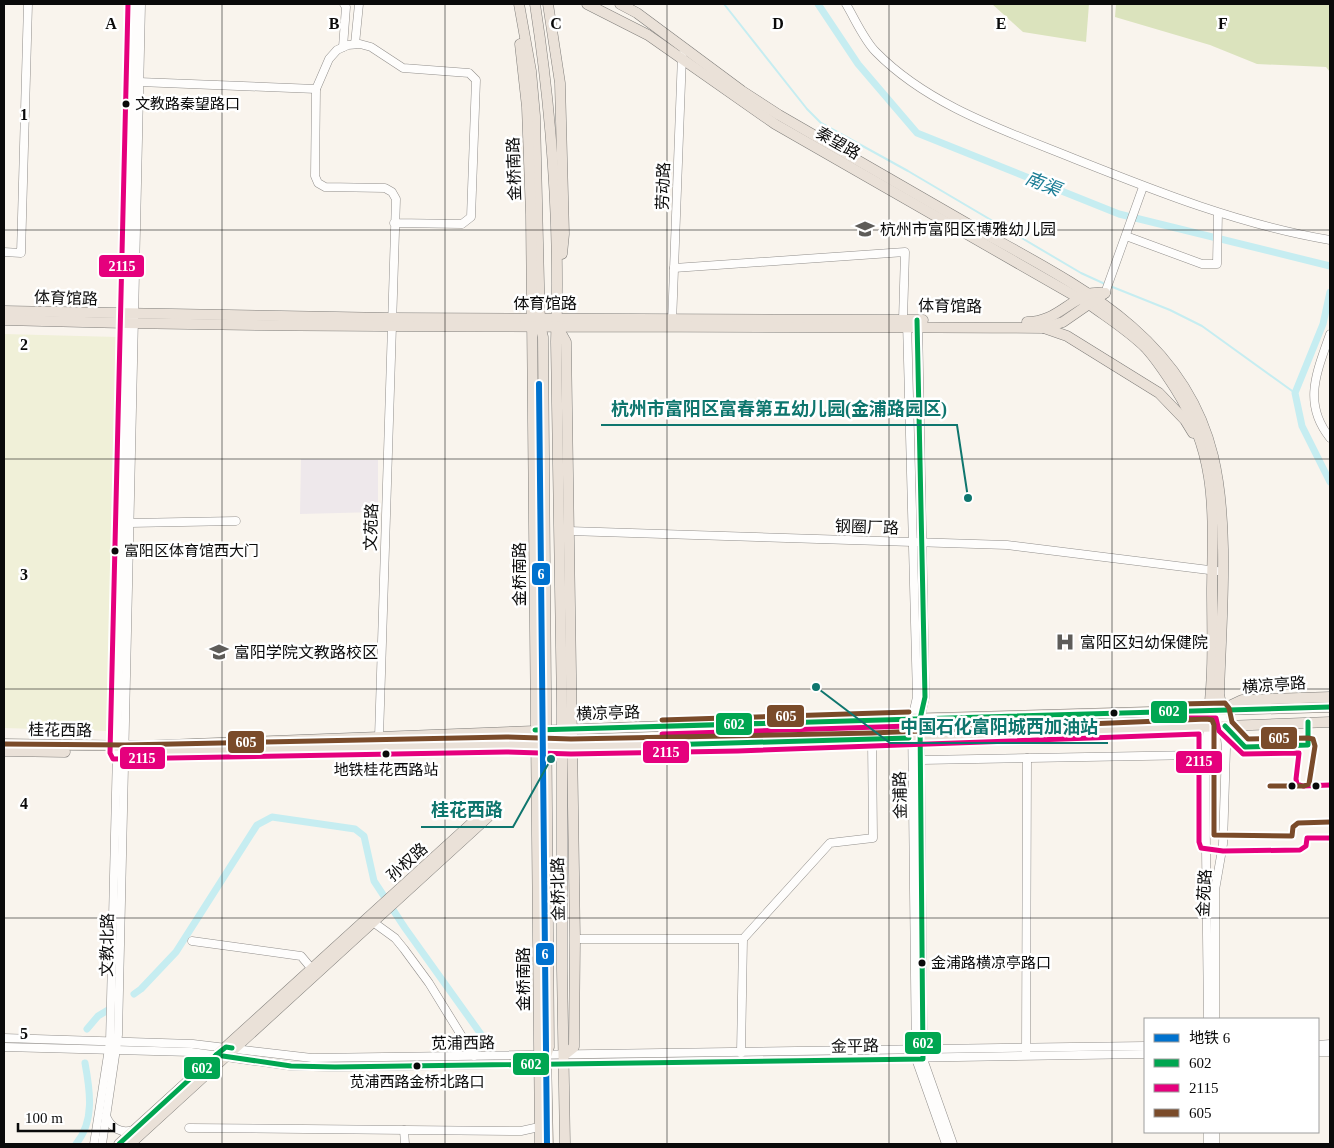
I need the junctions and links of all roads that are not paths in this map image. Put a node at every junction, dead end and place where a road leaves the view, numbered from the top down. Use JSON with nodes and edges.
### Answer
{"nodes":[{"id":1,"x":28,"y":4,"type":"edge"},
{"id":2,"x":135,"y":4,"type":"edge"},
{"id":3,"x":141,"y":4,"type":"edge"},
{"id":4,"x":344,"y":4,"type":"edge"},
{"id":5,"x":359,"y":4,"type":"edge"},
{"id":6,"x":515,"y":4,"type":"edge"},
{"id":7,"x":519,"y":4,"type":"edge"},
{"id":8,"x":535,"y":4,"type":"edge"},
{"id":9,"x":548,"y":4,"type":"edge"},
{"id":10,"x":587,"y":4,"type":"edge"},
{"id":11,"x":620,"y":4,"type":"edge"},
{"id":12,"x":846,"y":4,"type":"edge"},
{"id":13,"x":355,"y":44,"type":"junction"},
{"id":14,"x":344,"y":48,"type":"junction"},
{"id":15,"x":682,"y":48,"type":"junction"},
{"id":16,"x":682,"y":59,"type":"junction"},
{"id":17,"x":139,"y":82,"type":"junction"},
{"id":18,"x":316,"y":89,"type":"junction"},
{"id":19,"x":1143,"y":187,"type":"junction"},
{"id":20,"x":1218,"y":213,"type":"junction"},
{"id":21,"x":394,"y":223,"type":"junction"},
{"id":22,"x":1127,"y":233,"type":"junction"},
{"id":23,"x":1330,"y":240,"type":"edge"},
{"id":24,"x":4,"y":252,"type":"edge"},
{"id":25,"x":674,"y":268,"type":"junction"},
{"id":26,"x":558,"y":284,"type":"junction"},
{"id":27,"x":1094,"y":296,"type":"junction"},
{"id":28,"x":4,"y":311,"type":"edge"},
{"id":29,"x":131,"y":319,"type":"junction"},
{"id":30,"x":4,"y":320,"type":"edge"},
{"id":31,"x":391,"y":322,"type":"junction"},
{"id":32,"x":536,"y":322,"type":"junction"},
{"id":33,"x":557,"y":322,"type":"junction"},
{"id":34,"x":672,"y":322,"type":"junction"},
{"id":35,"x":910,"y":323,"type":"junction"},
{"id":36,"x":1041,"y":325,"type":"junction"},
{"id":37,"x":1330,"y":334,"type":"edge"},
{"id":38,"x":1330,"y":438,"type":"edge"},
{"id":39,"x":558,"y":460,"type":"junction"},
{"id":40,"x":1207,"y":462,"type":"junction"},
{"id":41,"x":568,"y":478,"type":"junction"},
{"id":42,"x":544,"y":497,"type":"junction"},
{"id":43,"x":534,"y":514,"type":"junction"},
{"id":44,"x":236,"y":521,"type":"dead end"},
{"id":45,"x":130,"y":523,"type":"junction"},
{"id":46,"x":569,"y":531,"type":"junction"},
{"id":47,"x":917,"y":542,"type":"junction"},
{"id":48,"x":1217,"y":571,"type":"junction"},
{"id":49,"x":1330,"y":696,"type":"edge"},
{"id":50,"x":1330,"y":707,"type":"edge"},
{"id":51,"x":1209,"y":710,"type":"junction"},
{"id":52,"x":1222,"y":710,"type":"junction"},
{"id":53,"x":916,"y":719,"type":"junction"},
{"id":54,"x":1308,"y":722,"type":"junction"},
{"id":55,"x":1330,"y":722,"type":"edge"},
{"id":56,"x":1207,"y":726,"type":"junction"},
{"id":57,"x":1225,"y":726,"type":"junction"},
{"id":58,"x":1330,"y":728,"type":"edge"},
{"id":59,"x":566,"y":729,"type":"junction"},
{"id":60,"x":535,"y":730,"type":"junction"},
{"id":61,"x":548,"y":730,"type":"junction"},
{"id":62,"x":379,"y":737,"type":"junction"},
{"id":63,"x":917,"y":738,"type":"junction"},
{"id":64,"x":872,"y":740,"type":"junction"},
{"id":65,"x":4,"y":744,"type":"edge"},
{"id":66,"x":536,"y":746,"type":"junction"},
{"id":67,"x":547,"y":746,"type":"junction"},
{"id":68,"x":566,"y":747,"type":"junction"},
{"id":69,"x":121,"y":749,"type":"junction"},
{"id":70,"x":4,"y":751,"type":"edge"},
{"id":71,"x":1200,"y":755,"type":"dead end"},
{"id":72,"x":1027,"y":758,"type":"junction"},
{"id":73,"x":922,"y":760,"type":"junction"},
{"id":74,"x":394,"y":898,"type":"junction"},
{"id":75,"x":376,"y":917,"type":"junction"},
{"id":76,"x":575,"y":939,"type":"junction"},
{"id":77,"x":743,"y":939,"type":"junction"},
{"id":78,"x":192,"y":941,"type":"dead end"},
{"id":79,"x":548,"y":964,"type":"junction"},
{"id":80,"x":312,"y":969,"type":"junction"},
{"id":81,"x":539,"y":982,"type":"junction"},
{"id":82,"x":1208,"y":1018,"type":"edge"},
{"id":83,"x":1215,"y":1018,"type":"edge"},
{"id":84,"x":4,"y":1038,"type":"edge"},
{"id":85,"x":113,"y":1046,"type":"junction"},
{"id":86,"x":1144,"y":1046,"type":"edge"},
{"id":87,"x":4,"y":1047,"type":"edge"},
{"id":88,"x":226,"y":1052,"type":"junction"},
{"id":89,"x":741,"y":1053,"type":"junction"},
{"id":90,"x":1026,"y":1053,"type":"junction"},
{"id":91,"x":1144,"y":1054,"type":"edge"},
{"id":92,"x":920,"y":1055,"type":"junction"},
{"id":93,"x":474,"y":1056,"type":"junction"},
{"id":94,"x":542,"y":1060,"type":"junction"},
{"id":95,"x":564,"y":1060,"type":"junction"},
{"id":96,"x":106,"y":1116,"type":"junction"},
{"id":97,"x":539,"y":1127,"type":"junction"},
{"id":98,"x":189,"y":1128,"type":"dead end"},
{"id":99,"x":135,"y":1130,"type":"junction"},
{"id":100,"x":404,"y":1130,"type":"junction"},
{"id":101,"x":94,"y":1144,"type":"edge"},
{"id":102,"x":102,"y":1144,"type":"edge"},
{"id":103,"x":119,"y":1144,"type":"edge"},
{"id":104,"x":130,"y":1144,"type":"edge"},
{"id":105,"x":405,"y":1144,"type":"edge"},
{"id":106,"x":540,"y":1144,"type":"edge"},
{"id":107,"x":548,"y":1144,"type":"edge"},
{"id":108,"x":565,"y":1144,"type":"edge"},
{"id":109,"x":946,"y":1144,"type":"edge"},
{"id":110,"x":953,"y":1144,"type":"edge"}],
"edges":[{"from":1,"to":24,"type":"street"},
{"from":2,"to":29,"type":"street"},
{"from":3,"to":17,"type":"street"},
{"from":4,"to":14,"type":"street"},
{"from":5,"to":13,"type":"street"},
{"from":6,"to":32,"type":"main road","name":"金桥南路"},
{"from":7,"to":32,"type":"main road","name":"金桥南路"},
{"from":8,"to":26,"type":"main road"},
{"from":9,"to":26,"type":"main road"},
{"from":10,"to":16,"type":"main road","name":"秦望路"},
{"from":11,"to":15,"type":"main road","name":"秦望路"},
{"from":12,"to":19,"type":"street"},
{"from":13,"to":14,"type":"street"},
{"from":13,"to":21,"type":"street"},
{"from":14,"to":18,"type":"street"},
{"from":15,"to":16,"type":"street","name":"劳动路"},
{"from":15,"to":27,"type":"main road","name":"秦望路"},
{"from":16,"to":25,"type":"street","name":"劳动路"},
{"from":16,"to":27,"type":"main road","name":"秦望路"},
{"from":17,"to":18,"type":"street"},
{"from":17,"to":29,"type":"street"},
{"from":18,"to":21,"type":"street","name":"文苑路"},
{"from":19,"to":20,"type":"street"},
{"from":19,"to":22,"type":"street"},
{"from":20,"to":22,"type":"street"},
{"from":20,"to":23,"type":"street"},
{"from":21,"to":31,"type":"street","name":"文苑路"},
{"from":22,"to":27,"type":"street"},
{"from":25,"to":34,"type":"street","name":"劳动路"},
{"from":25,"to":35,"type":"street","name":"金浦路"},
{"from":26,"to":33,"type":"main road"},
{"from":27,"to":36,"type":"main road","name":"体育馆路"},
{"from":27,"to":40,"type":"main road","name":"体育馆路"},
{"from":27,"to":48,"type":"main road","name":"体育馆路"},
{"from":28,"to":29,"type":"main road","name":"体育馆路"},
{"from":29,"to":30,"type":"main road","name":"体育馆路"},
{"from":29,"to":31,"type":"main road","name":"体育馆路"},
{"from":29,"to":45,"type":"street"},
{"from":29,"to":69,"type":"street"},
{"from":31,"to":32,"type":"main road","name":"体育馆路"},
{"from":31,"to":62,"type":"street","name":"文苑路"},
{"from":32,"to":33,"type":"main road","name":"体育馆路"},
{"from":32,"to":42,"type":"main road","name":"金桥南路"},
{"from":32,"to":43,"type":"main road","name":"金桥南路"},
{"from":33,"to":34,"type":"main road","name":"体育馆路"},
{"from":33,"to":39,"type":"main road"},
{"from":33,"to":41,"type":"main road"},
{"from":34,"to":35,"type":"main road","name":"体育馆路"},
{"from":35,"to":36,"type":"main road","name":"体育馆路"},
{"from":35,"to":47,"type":"street","name":"金浦路"},
{"from":36,"to":40,"type":"main road","name":"体育馆路"},
{"from":37,"to":38,"type":"street"},
{"from":39,"to":41,"type":"main road"},
{"from":39,"to":59,"type":"main road"},
{"from":40,"to":48,"type":"main road","name":"体育馆路"},
{"from":41,"to":46,"type":"main road"},
{"from":42,"to":43,"type":"main road"},
{"from":42,"to":61,"type":"main road","name":"金桥南路"},
{"from":43,"to":60,"type":"main road","name":"金桥南路"},
{"from":44,"to":45,"type":"street"},
{"from":45,"to":69,"type":"street"},
{"from":46,"to":47,"type":"street","name":"钢圈厂路"},
{"from":46,"to":59,"type":"main road"},
{"from":47,"to":48,"type":"street","name":"钢圈厂路"},
{"from":47,"to":53,"type":"street","name":"金浦路"},
{"from":48,"to":51,"type":"main road","name":"体育馆路"},
{"from":48,"to":52,"type":"main road","name":"体育馆路"},
{"from":49,"to":52,"type":"main road","name":"横凉亭路"},
{"from":50,"to":52,"type":"main road","name":"横凉亭路"},
{"from":51,"to":52,"type":"main road","name":"横凉亭路"},
{"from":51,"to":53,"type":"main road","name":"横凉亭路"},
{"from":51,"to":56,"type":"street"},
{"from":52,"to":57,"type":"street","name":"金苑路"},
{"from":53,"to":59,"type":"main road","name":"横凉亭路"},
{"from":53,"to":63,"type":"street","name":"金浦路"},
{"from":54,"to":55,"type":"main road","name":"横凉亭路"},
{"from":54,"to":57,"type":"main road","name":"横凉亭路"},
{"from":54,"to":58,"type":"main road","name":"横凉亭路"},
{"from":56,"to":57,"type":"main road","name":"横凉亭路"},
{"from":56,"to":63,"type":"main road","name":"横凉亭路"},
{"from":56,"to":82,"type":"street"},
{"from":57,"to":83,"type":"street","name":"金苑路"},
{"from":59,"to":61,"type":"main road","name":"横凉亭路"},
{"from":59,"to":68,"type":"main road"},
{"from":60,"to":61,"type":"main road","name":"横凉亭路"},
{"from":60,"to":62,"type":"main road","name":"桂花西路"},
{"from":60,"to":66,"type":"main road","name":"金桥南路"},
{"from":61,"to":67,"type":"main road","name":"金桥北路"},
{"from":62,"to":69,"type":"main road","name":"桂花西路"},
{"from":63,"to":64,"type":"main road","name":"横凉亭路"},
{"from":63,"to":73,"type":"street","name":"金浦路"},
{"from":63,"to":92,"type":"street","name":"金浦路"},
{"from":64,"to":68,"type":"main road","name":"横凉亭路"},
{"from":64,"to":77,"type":"street"},
{"from":65,"to":69,"type":"main road","name":"桂花西路"},
{"from":66,"to":67,"type":"main road","name":"横凉亭路"},
{"from":66,"to":69,"type":"main road","name":"桂花西路"},
{"from":66,"to":81,"type":"main road","name":"金桥南路"},
{"from":67,"to":68,"type":"main road","name":"横凉亭路"},
{"from":67,"to":79,"type":"main road","name":"金桥北路"},
{"from":68,"to":76,"type":"main road","name":"金桥北路"},
{"from":68,"to":95,"type":"main road","name":"金桥北路"},
{"from":69,"to":70,"type":"main road","name":"桂花西路"},
{"from":69,"to":85,"type":"street","name":"文教北路"},
{"from":71,"to":72,"type":"street"},
{"from":72,"to":73,"type":"street"},
{"from":72,"to":90,"type":"street"},
{"from":73,"to":92,"type":"street","name":"金浦路"},
{"from":74,"to":74,"type":"main road","name":"孙权路"},
{"from":74,"to":75,"type":"main road","name":"孙权路"},
{"from":75,"to":80,"type":"main road","name":"孙权路"},
{"from":75,"to":88,"type":"main road","name":"孙权路"},
{"from":75,"to":93,"type":"street"},
{"from":76,"to":77,"type":"street"},
{"from":76,"to":95,"type":"main road","name":"金桥北路"},
{"from":77,"to":89,"type":"street"},
{"from":78,"to":80,"type":"street"},
{"from":79,"to":81,"type":"main road"},
{"from":79,"to":94,"type":"main road","name":"金桥北路"},
{"from":80,"to":88,"type":"main road","name":"孙权路"},
{"from":81,"to":94,"type":"main road","name":"金桥南路"},
{"from":84,"to":85,"type":"street","name":"苋浦西路"},
{"from":85,"to":87,"type":"street","name":"苋浦西路"},
{"from":85,"to":88,"type":"street","name":"苋浦西路"},
{"from":85,"to":88,"type":"street","name":"苋浦西路"},
{"from":85,"to":96,"type":"street","name":"文教北路"},
{"from":85,"to":101,"type":"street","name":"文教北路"},
{"from":86,"to":90,"type":"street","name":"金平路"},
{"from":88,"to":93,"type":"street","name":"苋浦西路"},
{"from":88,"to":94,"type":"street","name":"苋浦西路"},
{"from":88,"to":99,"type":"main road","name":"孙权路"},
{"from":88,"to":104,"type":"main road","name":"孙权路"},
{"from":89,"to":92,"type":"street","name":"苋浦西路"},
{"from":89,"to":95,"type":"street","name":"苋浦西路"},
{"from":90,"to":91,"type":"street","name":"金平路"},
{"from":90,"to":92,"type":"street","name":"金平路"},
{"from":92,"to":95,"type":"street","name":"金平路"},
{"from":92,"to":109,"type":"street","name":"金浦路"},
{"from":92,"to":110,"type":"street","name":"金浦路"},
{"from":93,"to":94,"type":"street","name":"苋浦西路"},
{"from":94,"to":95,"type":"street","name":"苋浦西路"},
{"from":94,"to":97,"type":"main road","name":"金桥南路"},
{"from":94,"to":107,"type":"main road","name":"金桥北路"},
{"from":95,"to":108,"type":"main road","name":"金桥北路"},
{"from":96,"to":99,"type":"street"},
{"from":96,"to":102,"type":"street","name":"文教北路"},
{"from":97,"to":100,"type":"street"},
{"from":97,"to":106,"type":"main road","name":"金桥南路"},
{"from":98,"to":100,"type":"street"},
{"from":99,"to":103,"type":"main road","name":"孙权路"},
{"from":100,"to":105,"type":"street"}]}
